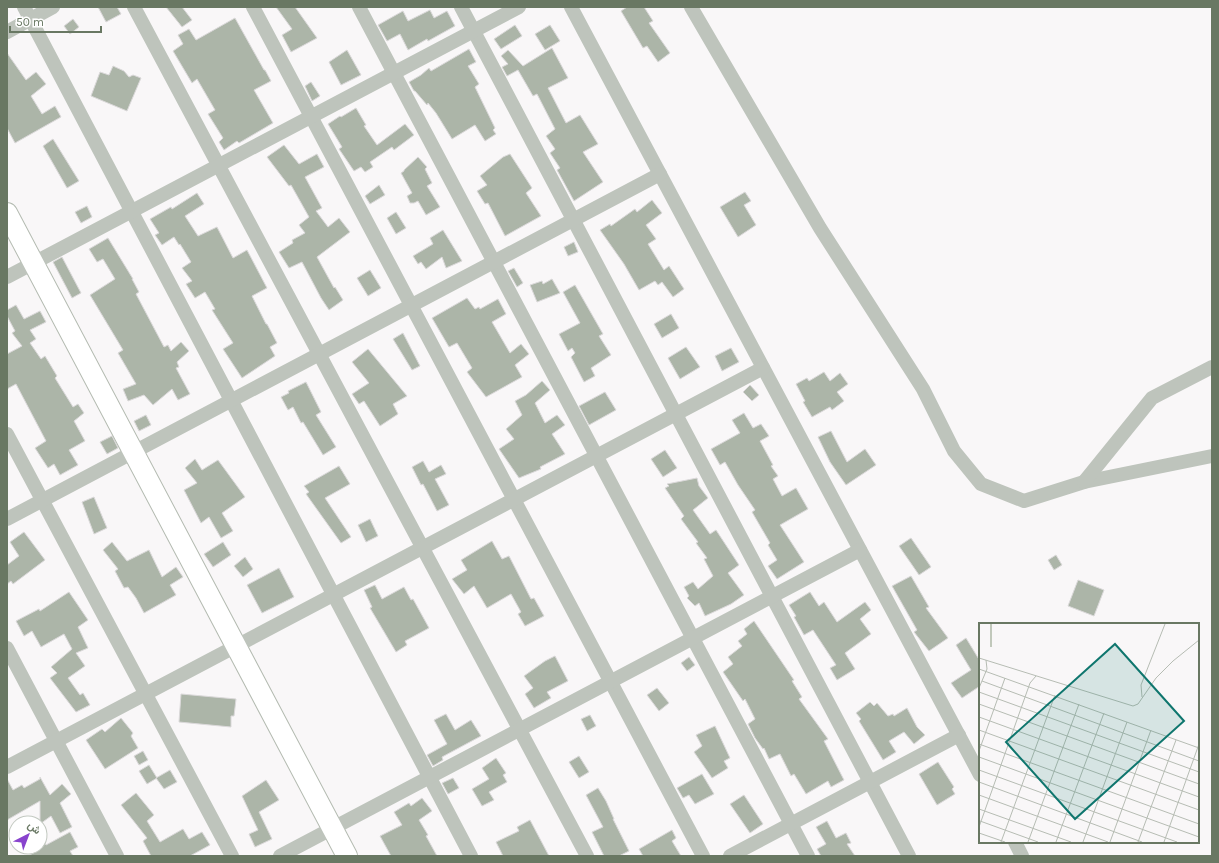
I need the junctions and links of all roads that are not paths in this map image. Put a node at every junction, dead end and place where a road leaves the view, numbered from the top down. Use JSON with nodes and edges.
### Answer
{"nodes":[{"id":1,"x":53,"y":7,"type":"edge"},
{"id":2,"x":134,"y":7,"type":"edge"},
{"id":3,"x":254,"y":7,"type":"edge"},
{"id":4,"x":359,"y":7,"type":"edge"},
{"id":5,"x":461,"y":7,"type":"edge"},
{"id":6,"x":519,"y":7,"type":"edge"},
{"id":7,"x":571,"y":7,"type":"edge"},
{"id":8,"x":691,"y":7,"type":"edge"},
{"id":9,"x":27,"y":13,"type":"edge"},
{"id":10,"x":473,"y":31,"type":"junction"},
{"id":11,"x":7,"y":32,"type":"edge"},
{"id":12,"x":394,"y":73,"type":"junction"},
{"id":13,"x":311,"y":116,"type":"junction"},
{"id":14,"x":219,"y":165,"type":"junction"},
{"id":15,"x":660,"y":174,"type":"junction"},
{"id":16,"x":132,"y":211,"type":"junction"},
{"id":17,"x":7,"y":214,"type":"edge"},
{"id":18,"x":573,"y":220,"type":"junction"},
{"id":19,"x":494,"y":262,"type":"junction"},
{"id":20,"x":33,"y":263,"type":"junction"},
{"id":21,"x":7,"y":277,"type":"edge"},
{"id":22,"x":411,"y":305,"type":"junction"},
{"id":23,"x":320,"y":354,"type":"junction"},
{"id":24,"x":1212,"y":367,"type":"edge"},
{"id":25,"x":763,"y":368,"type":"junction"},
{"id":26,"x":231,"y":400,"type":"junction"},
{"id":27,"x":676,"y":414,"type":"junction"},
{"id":28,"x":7,"y":434,"type":"edge"},
{"id":29,"x":133,"y":452,"type":"junction"},
{"id":30,"x":596,"y":456,"type":"junction"},
{"id":31,"x":1212,"y":456,"type":"edge"},
{"id":32,"x":1084,"y":482,"type":"junction"},
{"id":33,"x":514,"y":499,"type":"junction"},
{"id":34,"x":42,"y":500,"type":"junction"},
{"id":35,"x":7,"y":519,"type":"edge"},
{"id":36,"x":423,"y":547,"type":"junction"},
{"id":37,"x":860,"y":550,"type":"junction"},
{"id":38,"x":333,"y":594,"type":"junction"},
{"id":39,"x":773,"y":596,"type":"junction"},
{"id":40,"x":693,"y":638,"type":"junction"},
{"id":41,"x":236,"y":646,"type":"junction"},
{"id":42,"x":7,"y":648,"type":"edge"},
{"id":43,"x":610,"y":682,"type":"junction"},
{"id":44,"x":146,"y":694,"type":"junction"},
{"id":45,"x":520,"y":730,"type":"junction"},
{"id":46,"x":959,"y":735,"type":"junction"},
{"id":47,"x":56,"y":741,"type":"junction"},
{"id":48,"x":7,"y":767,"type":"edge"},
{"id":49,"x":979,"y":773,"type":"edge"},
{"id":50,"x":430,"y":777,"type":"junction"},
{"id":51,"x":871,"y":782,"type":"junction"},
{"id":52,"x":792,"y":824,"type":"junction"},
{"id":53,"x":333,"y":828,"type":"junction"},
{"id":54,"x":1016,"y":843,"type":"edge"},
{"id":55,"x":117,"y":856,"type":"edge"},
{"id":56,"x":232,"y":856,"type":"edge"},
{"id":57,"x":280,"y":856,"type":"edge"},
{"id":58,"x":347,"y":856,"type":"edge"},
{"id":59,"x":471,"y":856,"type":"edge"},
{"id":60,"x":587,"y":856,"type":"edge"},
{"id":61,"x":702,"y":856,"type":"edge"},
{"id":62,"x":730,"y":856,"type":"edge"},
{"id":63,"x":808,"y":856,"type":"edge"},
{"id":64,"x":910,"y":856,"type":"edge"},
{"id":65,"x":1022,"y":856,"type":"edge"}],
"edges":[{"from":1,"to":9,"type":"street"},
{"from":2,"to":14,"type":"street"},
{"from":3,"to":13,"type":"street"},
{"from":4,"to":12,"type":"street"},
{"from":5,"to":10,"type":"street"},
{"from":6,"to":10,"type":"street"},
{"from":7,"to":15,"type":"street"},
{"from":8,"to":32,"type":"street"},
{"from":9,"to":11,"type":"street"},
{"from":9,"to":16,"type":"street"},
{"from":10,"to":12,"type":"street"},
{"from":10,"to":18,"type":"street"},
{"from":12,"to":13,"type":"street"},
{"from":12,"to":19,"type":"street"},
{"from":13,"to":14,"type":"street"},
{"from":13,"to":22,"type":"street"},
{"from":14,"to":16,"type":"street"},
{"from":14,"to":23,"type":"street"},
{"from":15,"to":18,"type":"street"},
{"from":15,"to":25,"type":"street"},
{"from":16,"to":20,"type":"street"},
{"from":16,"to":26,"type":"street"},
{"from":17,"to":20,"type":"street"},
{"from":18,"to":19,"type":"street"},
{"from":18,"to":27,"type":"street"},
{"from":19,"to":22,"type":"street"},
{"from":19,"to":30,"type":"street"},
{"from":20,"to":21,"type":"street"},
{"from":20,"to":29,"type":"street"},
{"from":22,"to":23,"type":"street"},
{"from":22,"to":33,"type":"street"},
{"from":23,"to":26,"type":"street"},
{"from":23,"to":36,"type":"street"},
{"from":24,"to":32,"type":"street"},
{"from":25,"to":27,"type":"street"},
{"from":25,"to":37,"type":"street"},
{"from":26,"to":29,"type":"street"},
{"from":26,"to":38,"type":"street"},
{"from":27,"to":30,"type":"street"},
{"from":27,"to":39,"type":"street"},
{"from":28,"to":34,"type":"street"},
{"from":29,"to":34,"type":"street"},
{"from":29,"to":41,"type":"street"},
{"from":30,"to":33,"type":"street"},
{"from":30,"to":40,"type":"street"},
{"from":31,"to":32,"type":"street"},
{"from":33,"to":36,"type":"street"},
{"from":33,"to":43,"type":"street"},
{"from":34,"to":35,"type":"street"},
{"from":34,"to":44,"type":"street"},
{"from":36,"to":38,"type":"street"},
{"from":36,"to":45,"type":"street"},
{"from":37,"to":39,"type":"street"},
{"from":37,"to":46,"type":"street"},
{"from":38,"to":41,"type":"street"},
{"from":38,"to":50,"type":"street"},
{"from":39,"to":40,"type":"street"},
{"from":39,"to":51,"type":"street"},
{"from":40,"to":43,"type":"street"},
{"from":40,"to":52,"type":"street"},
{"from":41,"to":44,"type":"street"},
{"from":41,"to":53,"type":"street"},
{"from":42,"to":47,"type":"street"},
{"from":43,"to":45,"type":"street"},
{"from":43,"to":61,"type":"street"},
{"from":44,"to":47,"type":"street"},
{"from":44,"to":56,"type":"street"},
{"from":45,"to":50,"type":"street"},
{"from":45,"to":60,"type":"street"},
{"from":46,"to":49,"type":"street"},
{"from":46,"to":51,"type":"street"},
{"from":47,"to":48,"type":"street"},
{"from":47,"to":55,"type":"street"},
{"from":50,"to":53,"type":"street"},
{"from":50,"to":59,"type":"street"},
{"from":51,"to":52,"type":"street"},
{"from":51,"to":64,"type":"street"},
{"from":52,"to":62,"type":"street"},
{"from":52,"to":63,"type":"street"},
{"from":53,"to":57,"type":"street"},
{"from":53,"to":58,"type":"street"},
{"from":54,"to":65,"type":"street"}]}
